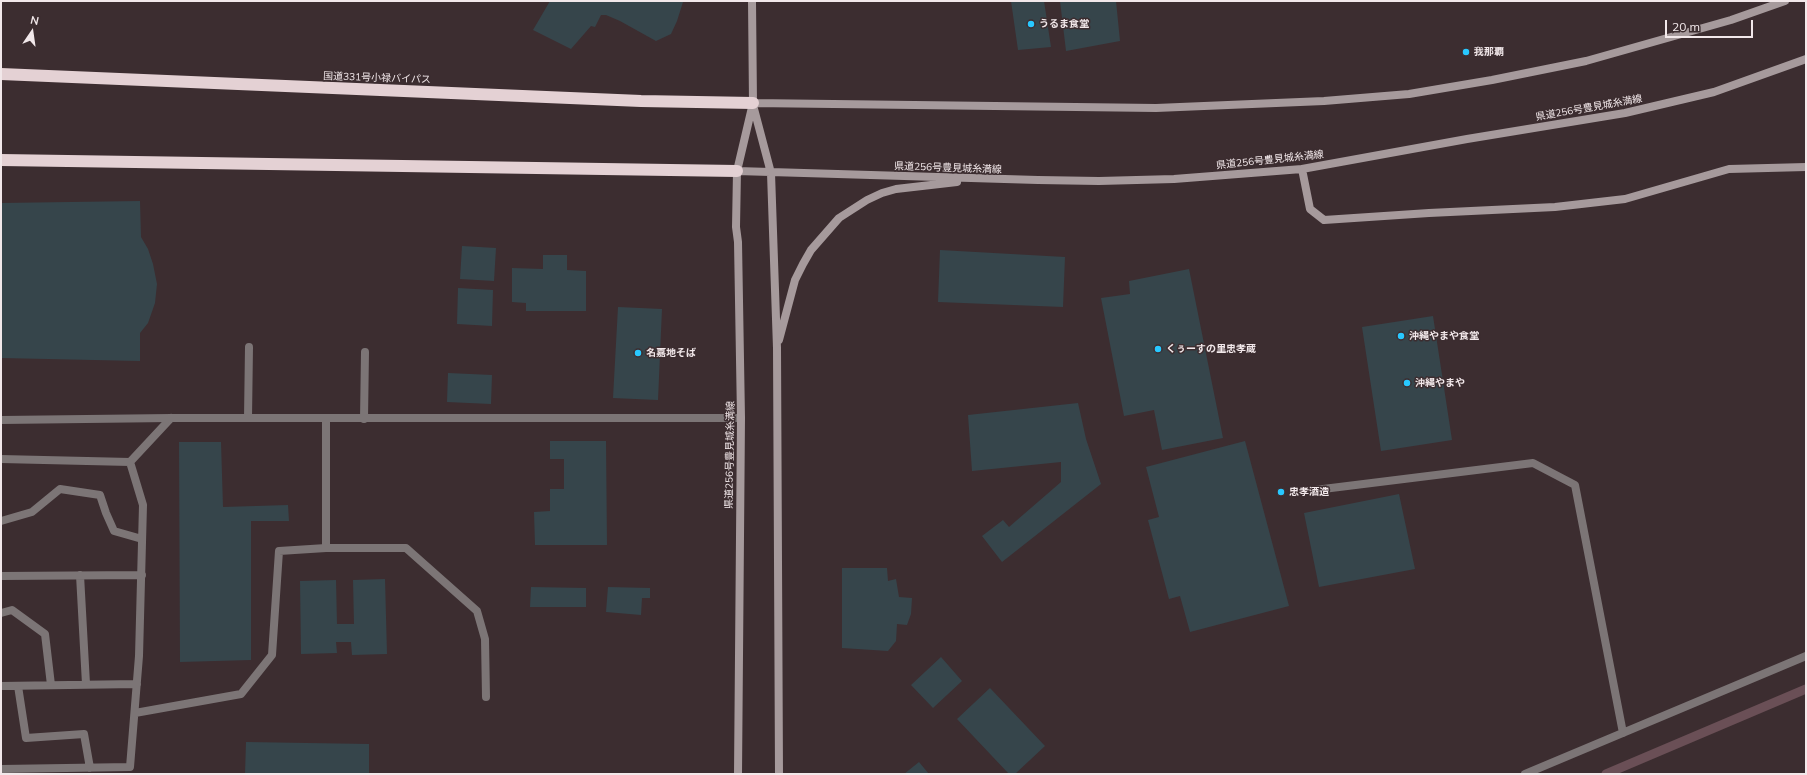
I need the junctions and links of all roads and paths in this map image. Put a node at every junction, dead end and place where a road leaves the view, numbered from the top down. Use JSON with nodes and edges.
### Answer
{"nodes":[{"id":1,"x":752,"y":1,"type":"edge"},
{"id":2,"x":1785,"y":1,"type":"edge"},
{"id":3,"x":1806,"y":59,"type":"edge"},
{"id":4,"x":1,"y":74,"type":"edge"},
{"id":5,"x":753,"y":102,"type":"junction"},
{"id":6,"x":1,"y":160,"type":"edge"},
{"id":7,"x":1806,"y":167,"type":"edge"},
{"id":8,"x":1302,"y":169,"type":"junction"},
{"id":9,"x":737,"y":171,"type":"junction"},
{"id":10,"x":771,"y":173,"type":"junction"},
{"id":11,"x":986,"y":179,"type":"junction"},
{"id":12,"x":249,"y":347,"type":"dead end"},
{"id":13,"x":777,"y":348,"type":"junction"},
{"id":14,"x":365,"y":352,"type":"dead end"},
{"id":15,"x":171,"y":418,"type":"junction"},
{"id":16,"x":248,"y":418,"type":"junction"},
{"id":17,"x":326,"y":418,"type":"junction"},
{"id":18,"x":741,"y":418,"type":"junction"},
{"id":19,"x":364,"y":419,"type":"junction"},
{"id":20,"x":1,"y":420,"type":"edge"},
{"id":21,"x":1,"y":459,"type":"edge"},
{"id":22,"x":130,"y":462,"type":"junction"},
{"id":23,"x":1307,"y":492,"type":"dead end"},
{"id":24,"x":1,"y":521,"type":"edge"},
{"id":25,"x":142,"y":539,"type":"junction"},
{"id":26,"x":326,"y":548,"type":"junction"},
{"id":27,"x":80,"y":575,"type":"junction"},
{"id":28,"x":142,"y":575,"type":"junction"},
{"id":29,"x":1,"y":576,"type":"edge"},
{"id":30,"x":1,"y":613,"type":"edge"},
{"id":31,"x":1806,"y":656,"type":"edge"},
{"id":32,"x":86,"y":684,"type":"junction"},
{"id":33,"x":137,"y":684,"type":"junction"},
{"id":34,"x":51,"y":685,"type":"junction"},
{"id":35,"x":1,"y":686,"type":"edge"},
{"id":36,"x":18,"y":686,"type":"junction"},
{"id":37,"x":486,"y":697,"type":"dead end"},
{"id":38,"x":135,"y":713,"type":"junction"},
{"id":39,"x":1623,"y":733,"type":"junction"},
{"id":40,"x":90,"y":768,"type":"junction"},
{"id":41,"x":1,"y":769,"type":"edge"},
{"id":42,"x":738,"y":774,"type":"edge"},
{"id":43,"x":779,"y":774,"type":"edge"},
{"id":44,"x":1525,"y":774,"type":"edge"}],
"edges":[{"from":1,"to":5,"type":"main road"},
{"from":2,"to":5,"type":"main road"},
{"from":3,"to":8,"type":"main road","name":"県道256号豊見城糸満線"},
{"from":4,"to":5,"type":"highway","name":"国道331号小禄バイパス"},
{"from":5,"to":9,"type":"main road"},
{"from":5,"to":10,"type":"main road"},
{"from":6,"to":9,"type":"highway"},
{"from":7,"to":8,"type":"main road"},
{"from":8,"to":11,"type":"main road","name":"県道256号豊見城糸満線"},
{"from":9,"to":10,"type":"main road","name":"県道256号豊見城糸満線"},
{"from":9,"to":18,"type":"main road","name":"県道256号豊見城糸満線"},
{"from":10,"to":11,"type":"main road","name":"県道256号豊見城糸満線"},
{"from":10,"to":13,"type":"main road"},
{"from":11,"to":13,"type":"main road"},
{"from":12,"to":16,"type":"street"},
{"from":13,"to":43,"type":"main road"},
{"from":14,"to":19,"type":"street"},
{"from":15,"to":16,"type":"street"},
{"from":15,"to":20,"type":"street"},
{"from":15,"to":22,"type":"street"},
{"from":16,"to":17,"type":"street"},
{"from":17,"to":19,"type":"street"},
{"from":17,"to":26,"type":"street"},
{"from":18,"to":19,"type":"street"},
{"from":18,"to":42,"type":"main road","name":"県道256号豊見城糸満線"},
{"from":21,"to":22,"type":"street"},
{"from":22,"to":25,"type":"street"},
{"from":23,"to":39,"type":"street"},
{"from":24,"to":25,"type":"street"},
{"from":25,"to":28,"type":"street"},
{"from":26,"to":37,"type":"street"},
{"from":26,"to":38,"type":"street"},
{"from":27,"to":28,"type":"street"},
{"from":27,"to":29,"type":"street"},
{"from":27,"to":32,"type":"street"},
{"from":28,"to":33,"type":"street"},
{"from":30,"to":34,"type":"street"},
{"from":31,"to":39,"type":"street"},
{"from":32,"to":33,"type":"street"},
{"from":32,"to":34,"type":"street"},
{"from":33,"to":38,"type":"street"},
{"from":34,"to":36,"type":"street"},
{"from":35,"to":36,"type":"street"},
{"from":36,"to":40,"type":"street"},
{"from":38,"to":40,"type":"street"},
{"from":39,"to":44,"type":"street"},
{"from":40,"to":41,"type":"street"}]}
